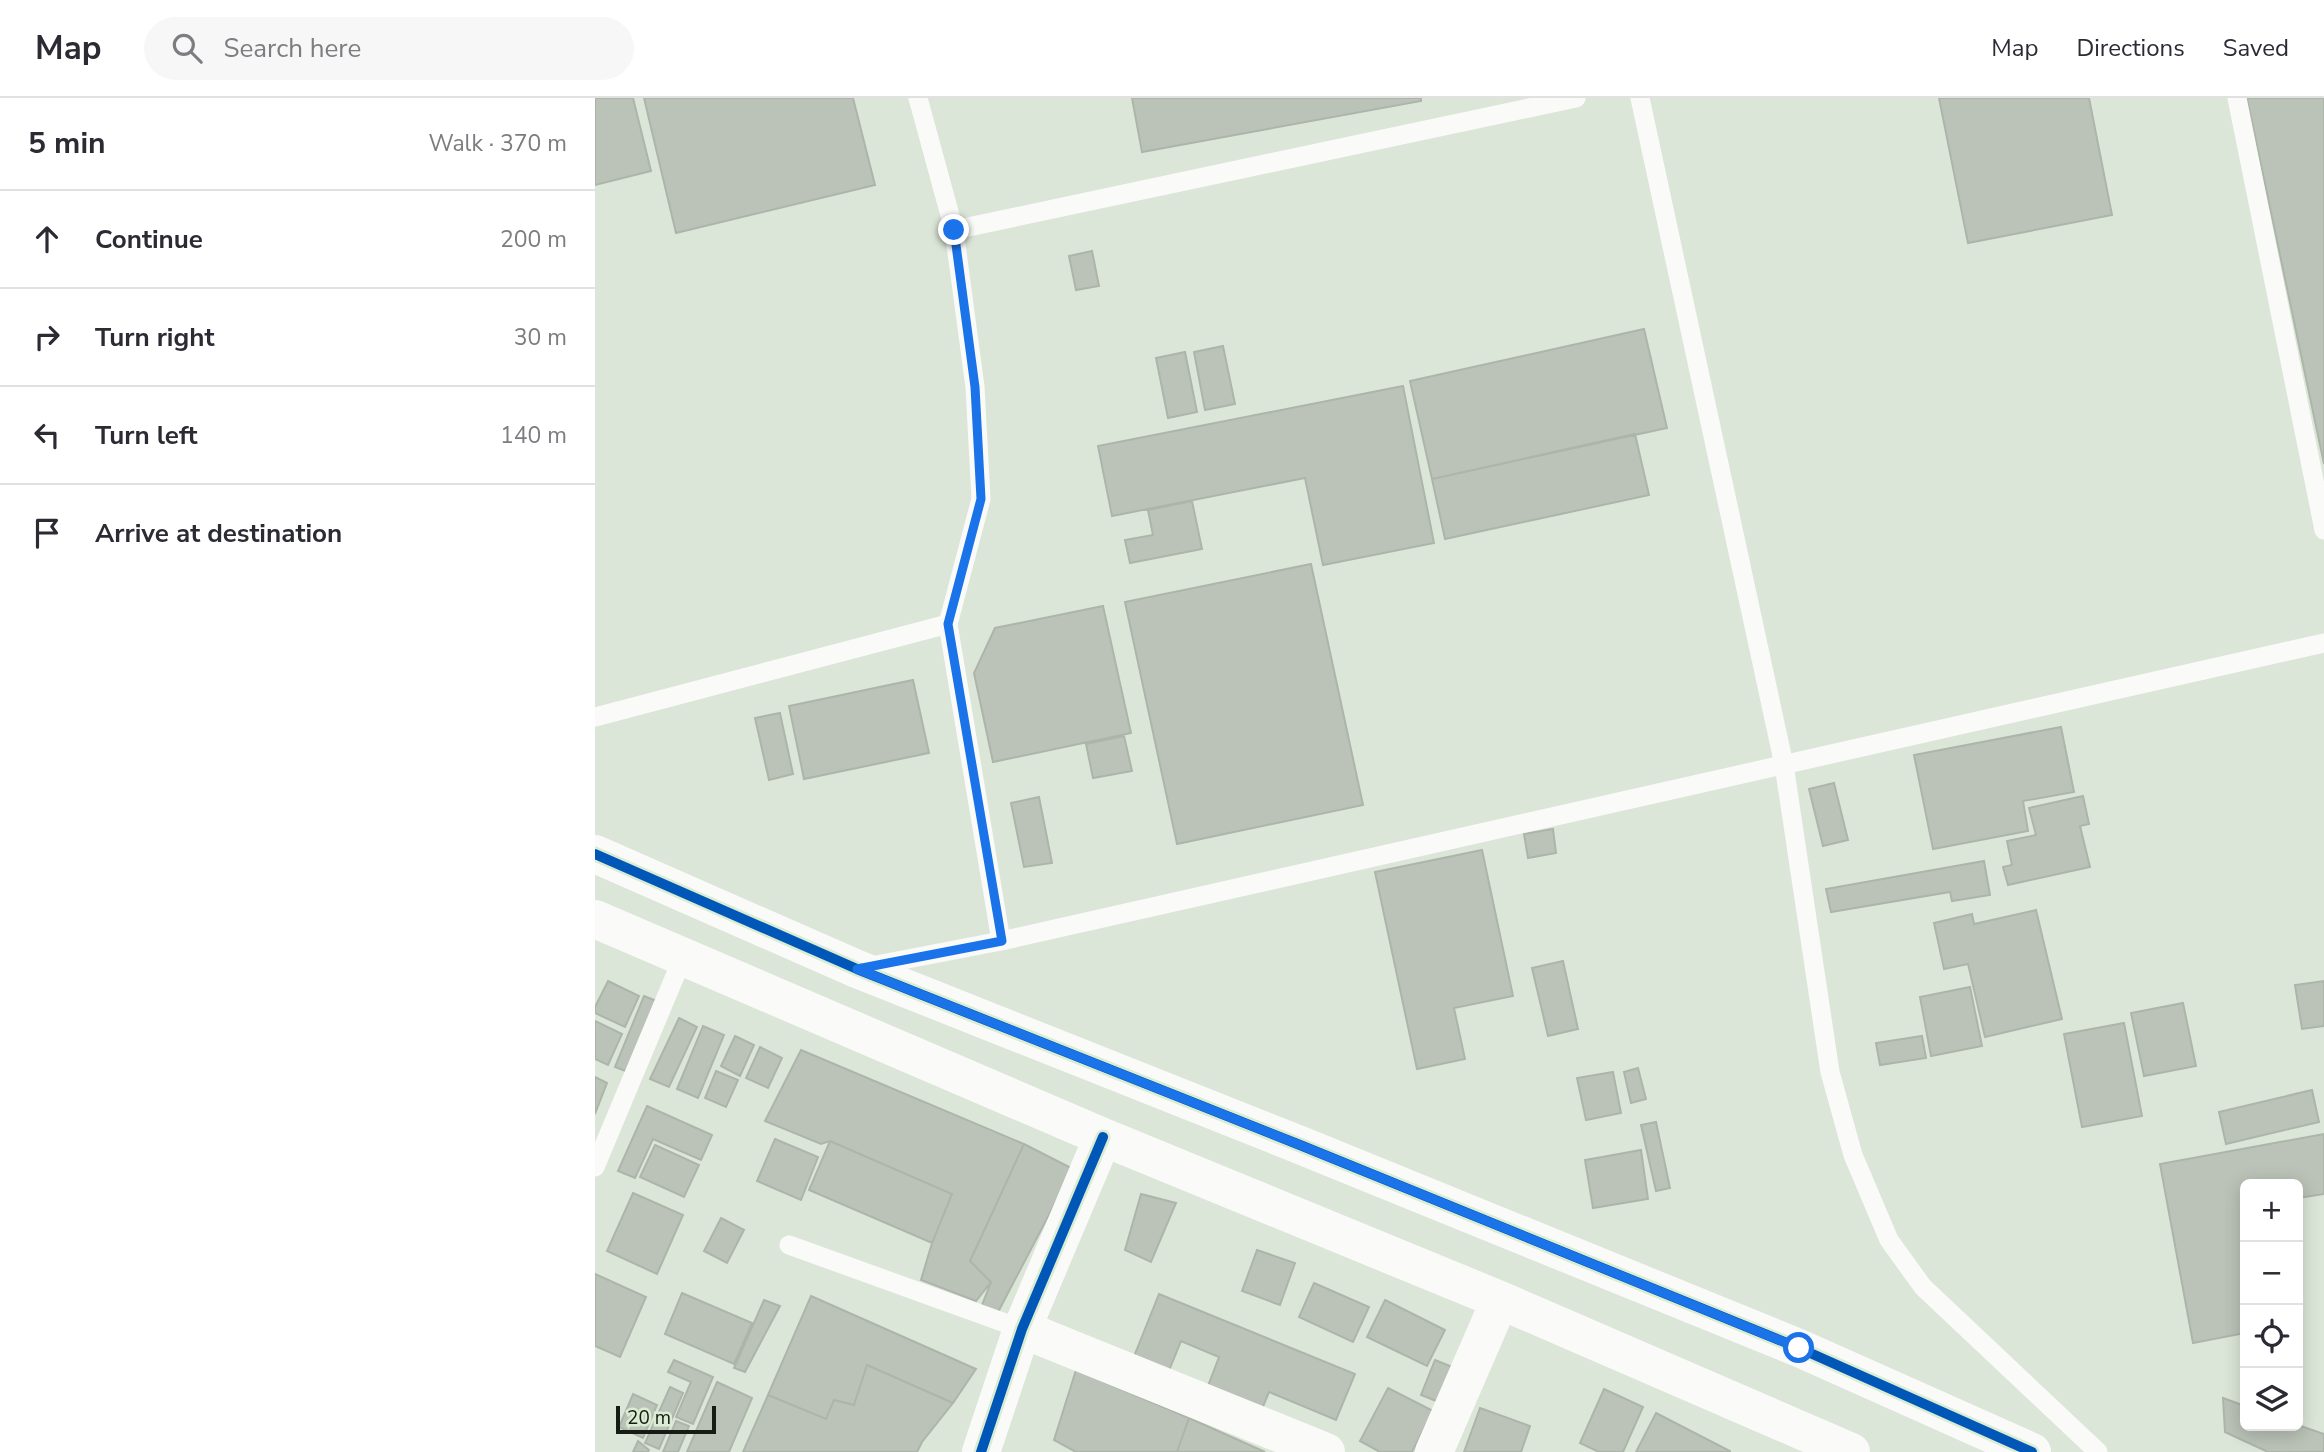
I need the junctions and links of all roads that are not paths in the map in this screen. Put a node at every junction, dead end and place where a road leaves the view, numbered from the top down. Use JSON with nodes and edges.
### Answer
{"nodes":[{"id":1,"x":918,"y":98,"type":"edge"},
{"id":2,"x":1576,"y":98,"type":"edge"},
{"id":3,"x":1640,"y":98,"type":"edge"},
{"id":4,"x":2237,"y":98,"type":"edge"},
{"id":5,"x":954,"y":230,"type":"junction"},
{"id":6,"x":2324,"y":530,"type":"edge"},
{"id":7,"x":948,"y":624,"type":"junction"},
{"id":8,"x":2324,"y":643,"type":"edge"},
{"id":9,"x":595,"y":717,"type":"edge"},
{"id":10,"x":1784,"y":765,"type":"junction"},
{"id":11,"x":595,"y":854,"type":"edge"},
{"id":12,"x":595,"y":919,"type":"edge"},
{"id":13,"x":1002,"y":941,"type":"junction"},
{"id":14,"x":683,"y":957,"type":"junction"},
{"id":15,"x":857,"y":969,"type":"junction"},
{"id":16,"x":1103,"y":1137,"type":"junction"},
{"id":17,"x":595,"y":1167,"type":"edge"},
{"id":18,"x":789,"y":1245,"type":"dead end"},
{"id":19,"x":1500,"y":1300,"type":"junction"},
{"id":20,"x":1022,"y":1329,"type":"junction"},
{"id":21,"x":1807,"y":1443,"type":"edge"},
{"id":22,"x":981,"y":1452,"type":"edge"},
{"id":23,"x":1326,"y":1452,"type":"edge"},
{"id":24,"x":1434,"y":1452,"type":"edge"},
{"id":25,"x":1850,"y":1452,"type":"edge"},
{"id":26,"x":2032,"y":1452,"type":"edge"},
{"id":27,"x":2098,"y":1452,"type":"edge"}],
"edges":[{"from":1,"to":5,"type":"lane"},
{"from":2,"to":5,"type":"lane"},
{"from":3,"to":10,"type":"lane"},
{"from":4,"to":6,"type":"lane"},
{"from":5,"to":7,"type":"lane"},
{"from":7,"to":9,"type":"lane"},
{"from":7,"to":13,"type":"lane"},
{"from":8,"to":10,"type":"lane"},
{"from":10,"to":13,"type":"lane"},
{"from":10,"to":27,"type":"lane"},
{"from":11,"to":15,"type":"street"},
{"from":12,"to":14,"type":"street"},
{"from":13,"to":15,"type":"lane"},
{"from":14,"to":16,"type":"street"},
{"from":14,"to":17,"type":"lane"},
{"from":15,"to":26,"type":"street"},
{"from":16,"to":19,"type":"street"},
{"from":16,"to":20,"type":"street"},
{"from":18,"to":20,"type":"lane"},
{"from":19,"to":21,"type":"street"},
{"from":19,"to":24,"type":"street"},
{"from":20,"to":22,"type":"street"},
{"from":20,"to":23,"type":"street"},
{"from":21,"to":25,"type":"street"}]}
